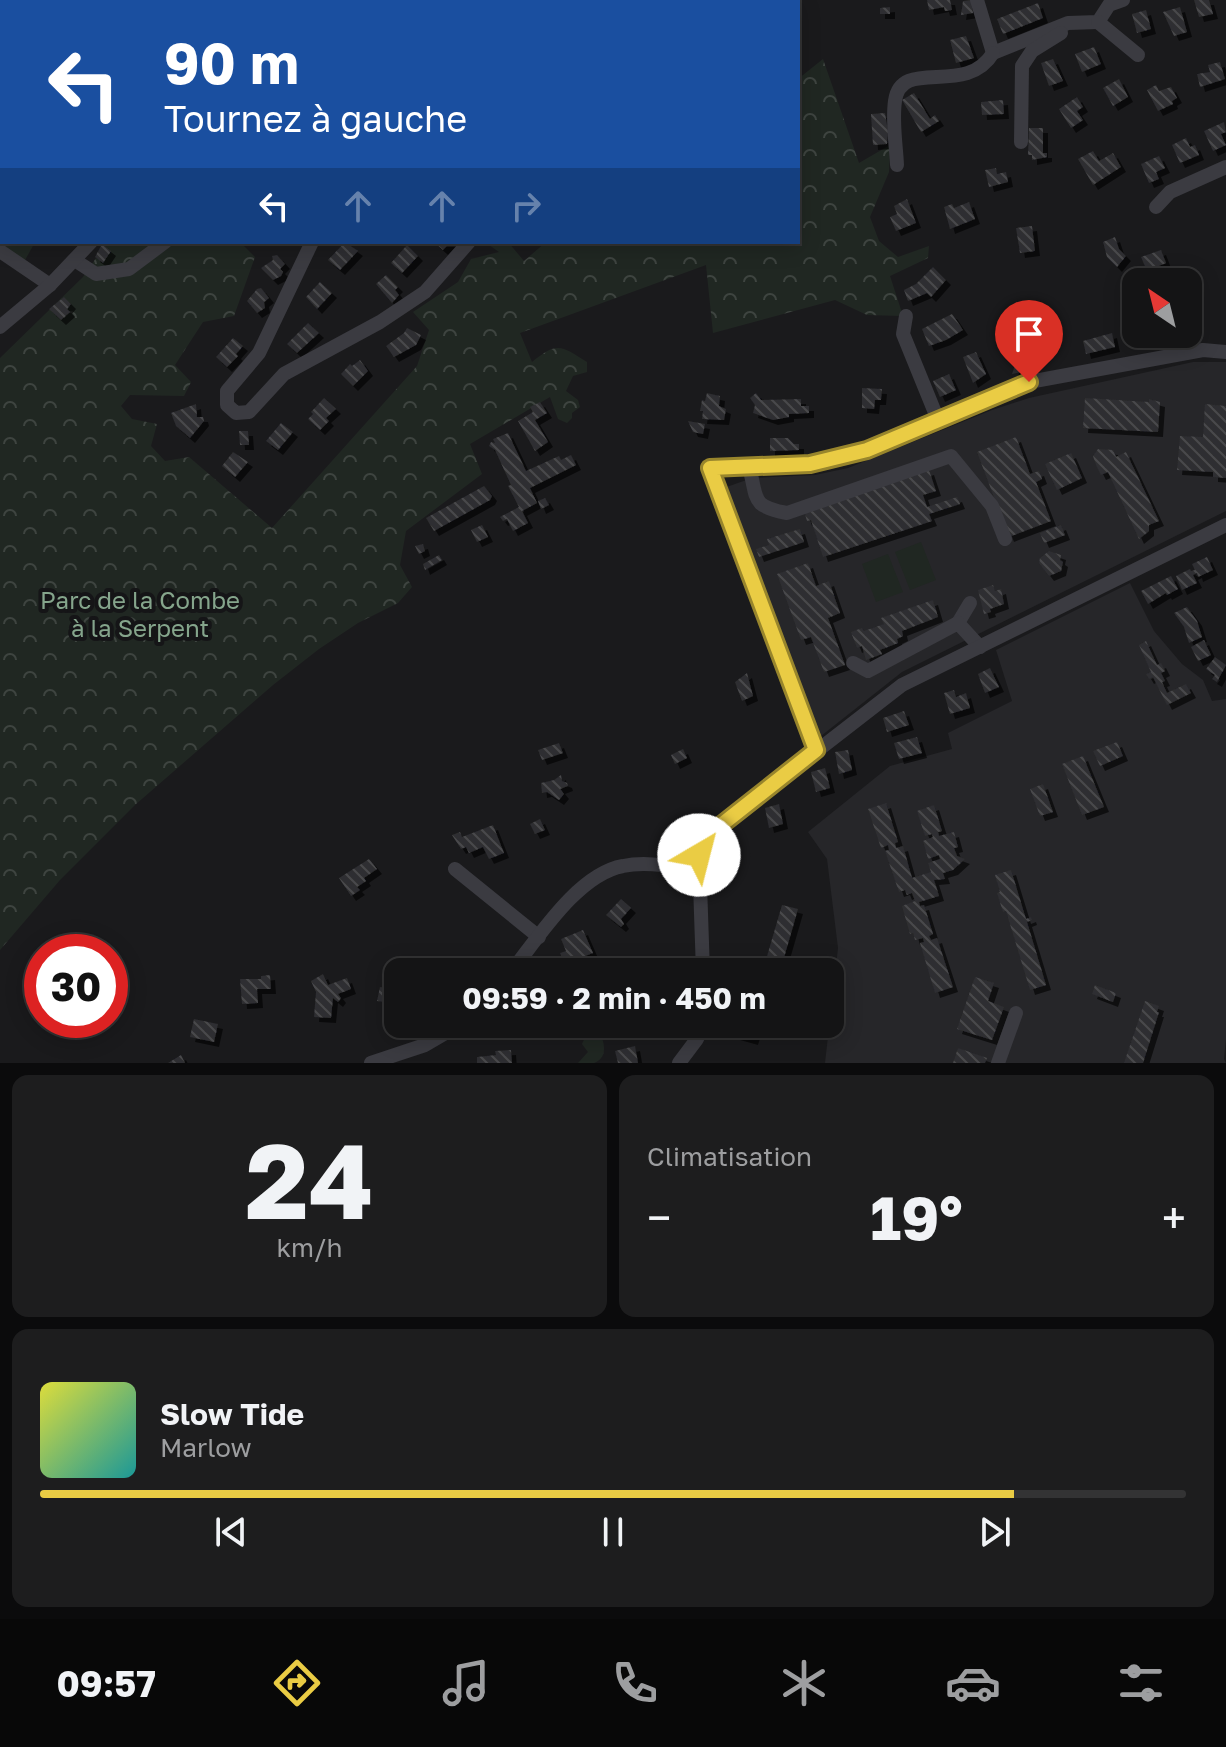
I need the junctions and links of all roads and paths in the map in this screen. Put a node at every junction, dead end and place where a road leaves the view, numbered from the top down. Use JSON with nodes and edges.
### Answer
{"nodes":[{"id":1,"x":977,"y":0,"type":"edge"},
{"id":2,"x":1123,"y":0,"type":"edge"},
{"id":3,"x":1098,"y":22,"type":"junction"},
{"id":4,"x":1068,"y":23,"type":"junction"},
{"id":5,"x":993,"y":53,"type":"junction"},
{"id":6,"x":1138,"y":55,"type":"dead end"},
{"id":7,"x":1021,"y":142,"type":"dead end"},
{"id":8,"x":897,"y":165,"type":"dead end"},
{"id":9,"x":1226,"y":167,"type":"edge"},
{"id":10,"x":1156,"y":207,"type":"dead end"},
{"id":11,"x":89,"y":244,"type":"edge"},
{"id":12,"x":162,"y":244,"type":"edge"},
{"id":13,"x":311,"y":244,"type":"edge"},
{"id":14,"x":467,"y":244,"type":"edge"},
{"id":15,"x":0,"y":251,"type":"edge"},
{"id":16,"x":76,"y":261,"type":"junction"},
{"id":17,"x":50,"y":285,"type":"junction"},
{"id":18,"x":906,"y":316,"type":"dead end"},
{"id":19,"x":0,"y":327,"type":"edge"},
{"id":20,"x":1226,"y":352,"type":"edge"},
{"id":21,"x":938,"y":420,"type":"junction"},
{"id":22,"x":749,"y":467,"type":"junction"},
{"id":23,"x":1226,"y":525,"type":"edge"},
{"id":24,"x":1005,"y":539,"type":"dead end"},
{"id":25,"x":970,"y":603,"type":"dead end"},
{"id":26,"x":958,"y":623,"type":"junction"},
{"id":27,"x":980,"y":647,"type":"junction"},
{"id":28,"x":853,"y":663,"type":"dead end"},
{"id":29,"x":816,"y":750,"type":"junction"},
{"id":30,"x":455,"y":869,"type":"dead end"},
{"id":31,"x":699,"y":870,"type":"junction"},
{"id":32,"x":539,"y":937,"type":"junction"},
{"id":33,"x":522,"y":958,"type":"edge"},
{"id":34,"x":702,"y":958,"type":"edge"},
{"id":35,"x":1016,"y":1013,"type":"dead end"},
{"id":36,"x":437,"y":1038,"type":"edge"},
{"id":37,"x":697,"y":1038,"type":"edge"},
{"id":38,"x":371,"y":1063,"type":"edge"},
{"id":39,"x":679,"y":1063,"type":"edge"},
{"id":40,"x":998,"y":1063,"type":"edge"}],
"edges":[{"from":1,"to":5,"type":"street"},
{"from":2,"to":3,"type":"street"},
{"from":3,"to":4,"type":"street"},
{"from":3,"to":6,"type":"street"},
{"from":4,"to":5,"type":"street"},
{"from":4,"to":7,"type":"street"},
{"from":5,"to":8,"type":"street"},
{"from":9,"to":10,"type":"street"},
{"from":11,"to":16,"type":"street"},
{"from":12,"to":16,"type":"street"},
{"from":13,"to":14,"type":"street"},
{"from":15,"to":17,"type":"street"},
{"from":16,"to":17,"type":"street"},
{"from":17,"to":19,"type":"street"},
{"from":18,"to":21,"type":"street"},
{"from":20,"to":21,"type":"street"},
{"from":21,"to":22,"type":"street"},
{"from":22,"to":24,"type":"street"},
{"from":22,"to":29,"type":"street"},
{"from":23,"to":27,"type":"street"},
{"from":25,"to":26,"type":"street"},
{"from":26,"to":27,"type":"street"},
{"from":26,"to":28,"type":"street"},
{"from":27,"to":29,"type":"street"},
{"from":29,"to":31,"type":"street"},
{"from":30,"to":32,"type":"street"},
{"from":31,"to":32,"type":"street"},
{"from":31,"to":34,"type":"street"},
{"from":32,"to":33,"type":"street"},
{"from":35,"to":40,"type":"street"},
{"from":36,"to":38,"type":"street"},
{"from":37,"to":39,"type":"street"}]}
